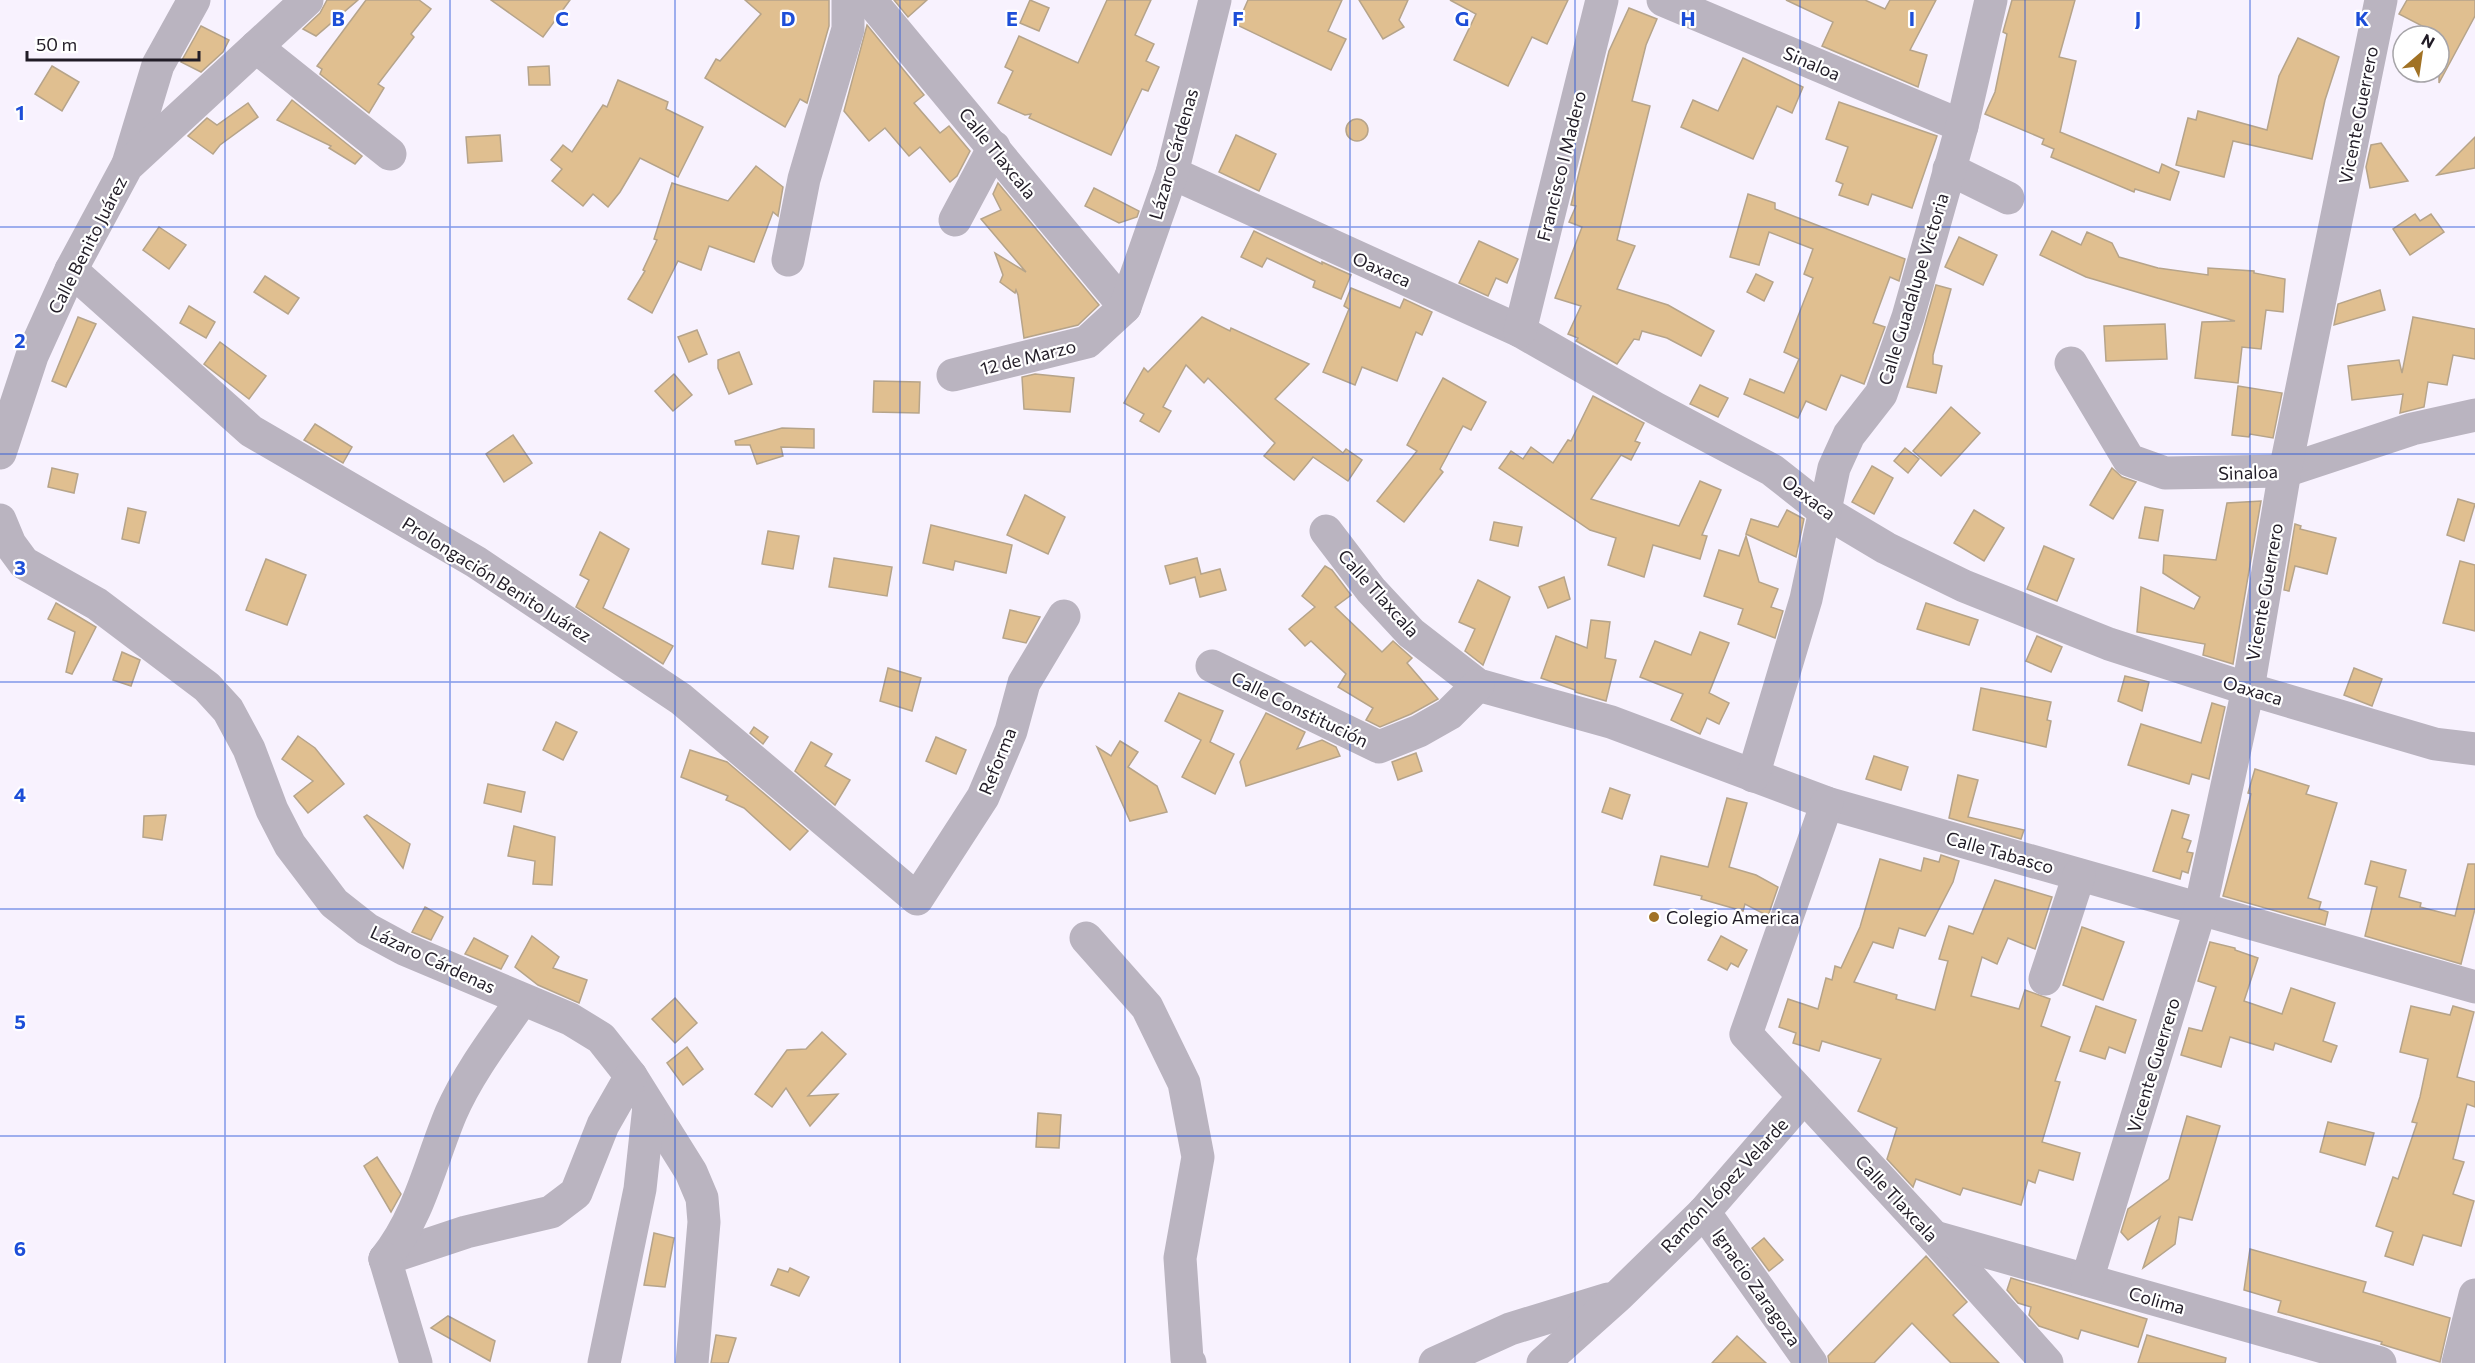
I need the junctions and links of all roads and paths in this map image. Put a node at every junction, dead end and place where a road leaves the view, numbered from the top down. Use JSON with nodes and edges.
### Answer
{"nodes":[{"id":1,"x":194,"y":0,"type":"edge"},
{"id":2,"x":307,"y":0,"type":"edge"},
{"id":3,"x":848,"y":0,"type":"edge"},
{"id":4,"x":870,"y":0,"type":"edge"},
{"id":5,"x":1215,"y":0,"type":"edge"},
{"id":6,"x":1602,"y":0,"type":"edge"},
{"id":7,"x":1663,"y":0,"type":"edge"},
{"id":8,"x":1991,"y":0,"type":"edge"},
{"id":9,"x":2381,"y":0,"type":"edge"},
{"id":10,"x":256,"y":47,"type":"junction"},
{"id":11,"x":1962,"y":126,"type":"junction"},
{"id":12,"x":994,"y":147,"type":"junction"},
{"id":13,"x":390,"y":154,"type":"dead end"},
{"id":14,"x":127,"y":166,"type":"junction"},
{"id":15,"x":1950,"y":169,"type":"junction"},
{"id":16,"x":1172,"y":173,"type":"junction"},
{"id":17,"x":2008,"y":198,"type":"dead end"},
{"id":18,"x":955,"y":220,"type":"dead end"},
{"id":19,"x":788,"y":260,"type":"dead end"},
{"id":20,"x":71,"y":270,"type":"junction"},
{"id":21,"x":1125,"y":307,"type":"junction"},
{"id":22,"x":1520,"y":331,"type":"junction"},
{"id":23,"x":2071,"y":363,"type":"dead end"},
{"id":24,"x":953,"y":375,"type":"dead end"},
{"id":25,"x":2475,"y":415,"type":"edge"},
{"id":26,"x":0,"y":453,"type":"edge"},
{"id":27,"x":2285,"y":471,"type":"junction"},
{"id":28,"x":1824,"y":511,"type":"junction"},
{"id":29,"x":0,"y":520,"type":"edge"},
{"id":30,"x":1326,"y":531,"type":"dead end"},
{"id":31,"x":1064,"y":616,"type":"dead end"},
{"id":32,"x":1212,"y":666,"type":"dead end"},
{"id":33,"x":1478,"y":685,"type":"junction"},
{"id":34,"x":2248,"y":689,"type":"junction"},
{"id":35,"x":1530,"y":700,"type":"joint"},
{"id":36,"x":2475,"y":749,"type":"edge"},
{"id":37,"x":1753,"y":776,"type":"junction"},
{"id":38,"x":1827,"y":803,"type":"junction"},
{"id":39,"x":2079,"y":875,"type":"junction"},
{"id":40,"x":917,"y":899,"type":"joint"},
{"id":41,"x":2200,"y":910,"type":"junction"},
{"id":42,"x":1086,"y":938,"type":"dead end"},
{"id":43,"x":2045,"y":979,"type":"dead end"},
{"id":44,"x":2475,"y":987,"type":"edge"},
{"id":45,"x":522,"y":1000,"type":"junction"},
{"id":46,"x":631,"y":1076,"type":"junction"},
{"id":47,"x":1803,"y":1098,"type":"junction"},
{"id":48,"x":649,"y":1106,"type":"junction"},
{"id":49,"x":1704,"y":1212,"type":"junction"},
{"id":50,"x":1934,"y":1236,"type":"junction"},
{"id":51,"x":385,"y":1258,"type":"junction"},
{"id":52,"x":2087,"y":1280,"type":"junction"},
{"id":53,"x":2475,"y":1295,"type":"edge"},
{"id":54,"x":1618,"y":1296,"type":"junction"},
{"id":55,"x":2037,"y":1360,"type":"edge"},
{"id":56,"x":416,"y":1363,"type":"edge"},
{"id":57,"x":604,"y":1363,"type":"edge"},
{"id":58,"x":692,"y":1363,"type":"edge"},
{"id":59,"x":1190,"y":1363,"type":"edge"},
{"id":60,"x":1435,"y":1363,"type":"edge"},
{"id":61,"x":1543,"y":1363,"type":"edge"},
{"id":62,"x":1810,"y":1363,"type":"edge"},
{"id":63,"x":2379,"y":1363,"type":"edge"},
{"id":64,"x":2458,"y":1363,"type":"edge"}],
"edges":[{"from":1,"to":14,"type":"street"},
{"from":2,"to":10,"type":"street","name":"Calle Benito Juárez"},
{"from":3,"to":19,"type":"street"},
{"from":4,"to":12,"type":"street","name":"Calle Tlaxcala"},
{"from":5,"to":16,"type":"street","name":"Lázaro Cárdenas"},
{"from":6,"to":22,"type":"street","name":"Francisco I Madero"},
{"from":7,"to":11,"type":"street","name":"Sinaloa"},
{"from":8,"to":11,"type":"street","name":"Calle Guadalupe Victoria"},
{"from":9,"to":27,"type":"street","name":"Vicente Guerrero"},
{"from":10,"to":13,"type":"street"},
{"from":10,"to":14,"type":"street","name":"Calle Benito Juárez"},
{"from":11,"to":15,"type":"street","name":"Calle Guadalupe Victoria"},
{"from":12,"to":18,"type":"street"},
{"from":12,"to":21,"type":"street","name":"Calle Tlaxcala"},
{"from":14,"to":20,"type":"street","name":"Calle Benito Juárez"},
{"from":15,"to":17,"type":"street"},
{"from":15,"to":28,"type":"street","name":"Calle Guadalupe Victoria"},
{"from":16,"to":21,"type":"street","name":"Lázaro Cárdenas"},
{"from":16,"to":22,"type":"street","name":"Oaxaca"},
{"from":20,"to":26,"type":"street","name":"Calle Benito Juárez"},
{"from":20,"to":40,"type":"street","name":"Prolongación Benito Juárez"},
{"from":21,"to":24,"type":"street","name":"12 de Marzo"},
{"from":22,"to":28,"type":"street","name":"Oaxaca"},
{"from":23,"to":27,"type":"street","name":"Sinaloa"},
{"from":25,"to":27,"type":"street","name":"Sinaloa"},
{"from":27,"to":34,"type":"street","name":"Vicente Guerrero"},
{"from":28,"to":34,"type":"street","name":"Oaxaca"},
{"from":28,"to":37,"type":"street","name":"Calle Guadalupe Victoria"},
{"from":29,"to":45,"type":"street","name":"Lázaro Cárdenas"},
{"from":30,"to":33,"type":"street","name":"Calle Tlaxcala"},
{"from":31,"to":40,"type":"street","name":"Reforma"},
{"from":32,"to":33,"type":"street","name":"Calle Constitución"},
{"from":33,"to":35,"type":"street","name":"Calle Tlaxcala"},
{"from":34,"to":36,"type":"street","name":"Oaxaca"},
{"from":34,"to":41,"type":"street","name":"Vicente Guerrero"},
{"from":35,"to":37,"type":"street","name":"Calle Tabasco"},
{"from":37,"to":38,"type":"street","name":"Calle Tabasco"},
{"from":38,"to":39,"type":"street","name":"Calle Tabasco"},
{"from":38,"to":47,"type":"street","name":"Calle Tlaxcala"},
{"from":39,"to":41,"type":"street","name":"Calle Tabasco"},
{"from":39,"to":43,"type":"street"},
{"from":41,"to":44,"type":"street","name":"Calle Tabasco"},
{"from":41,"to":52,"type":"street","name":"Vicente Guerrero"},
{"from":42,"to":59,"type":"street"},
{"from":45,"to":46,"type":"street","name":"Lázaro Cárdenas"},
{"from":45,"to":51,"type":"street"},
{"from":46,"to":48,"type":"street","name":"Lázaro Cárdenas"},
{"from":46,"to":51,"type":"street"},
{"from":47,"to":49,"type":"street","name":"Ramón López Velarde"},
{"from":47,"to":50,"type":"street","name":"Calle Tlaxcala"},
{"from":48,"to":57,"type":"street"},
{"from":48,"to":58,"type":"street","name":"Lázaro Cárdenas"},
{"from":49,"to":54,"type":"street","name":"Ramón López Velarde"},
{"from":49,"to":62,"type":"street","name":"Ignacio Zaragoza"},
{"from":50,"to":52,"type":"street","name":"Colima"},
{"from":50,"to":55,"type":"street","name":"Calle Tlaxcala"},
{"from":51,"to":56,"type":"street"},
{"from":52,"to":63,"type":"street","name":"Colima"},
{"from":53,"to":64,"type":"street"},
{"from":54,"to":60,"type":"street","name":"Ramón López Velarde"},
{"from":54,"to":61,"type":"street","name":"Ramón López Velarde"}]}
